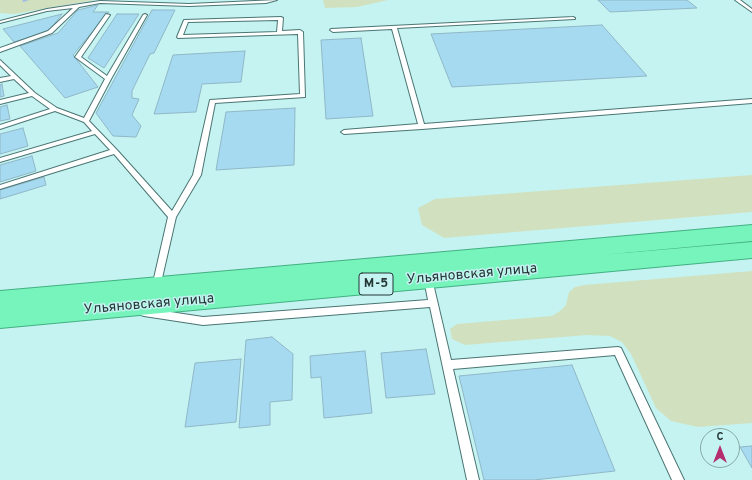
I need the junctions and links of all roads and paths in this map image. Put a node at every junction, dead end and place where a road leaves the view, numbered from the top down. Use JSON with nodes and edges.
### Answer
{"nodes":[{"id":1,"x":274,"y":0,"type":"edge"},
{"id":2,"x":737,"y":0,"type":"edge"},
{"id":3,"x":78,"y":5,"type":"junction"},
{"id":4,"x":752,"y":11,"type":"edge"},
{"id":5,"x":108,"y":15,"type":"dead end"},
{"id":6,"x":145,"y":15,"type":"dead end"},
{"id":7,"x":573,"y":18,"type":"dead end"},
{"id":8,"x":0,"y":22,"type":"edge"},
{"id":9,"x":394,"y":27,"type":"junction"},
{"id":10,"x":333,"y":30,"type":"dead end"},
{"id":11,"x":279,"y":33,"type":"junction"},
{"id":12,"x":0,"y":50,"type":"edge"},
{"id":13,"x":0,"y":62,"type":"edge"},
{"id":14,"x":13,"y":77,"type":"junction"},
{"id":15,"x":108,"y":79,"type":"junction"},
{"id":16,"x":0,"y":80,"type":"edge"},
{"id":17,"x":33,"y":94,"type":"junction"},
{"id":18,"x":752,"y":101,"type":"edge"},
{"id":19,"x":0,"y":102,"type":"edge"},
{"id":20,"x":55,"y":109,"type":"junction"},
{"id":21,"x":86,"y":121,"type":"junction"},
{"id":22,"x":0,"y":127,"type":"edge"},
{"id":23,"x":422,"y":127,"type":"junction"},
{"id":24,"x":95,"y":132,"type":"junction"},
{"id":25,"x":344,"y":132,"type":"dead end"},
{"id":26,"x":115,"y":151,"type":"junction"},
{"id":27,"x":0,"y":160,"type":"edge"},
{"id":28,"x":0,"y":186,"type":"edge"},
{"id":29,"x":172,"y":217,"type":"junction"},
{"id":30,"x":752,"y":233,"type":"edge"},
{"id":31,"x":752,"y":250,"type":"edge"},
{"id":32,"x":428,"y":279,"type":"junction"},
{"id":33,"x":156,"y":287,"type":"junction"},
{"id":34,"x":0,"y":301,"type":"edge"},
{"id":35,"x":434,"y":303,"type":"junction"},
{"id":36,"x":115,"y":308,"type":"junction"},
{"id":37,"x":0,"y":318,"type":"edge"},
{"id":38,"x":448,"y":365,"type":"junction"},
{"id":39,"x":473,"y":480,"type":"edge"},
{"id":40,"x":678,"y":480,"type":"edge"}],
"edges":[{"from":1,"to":3,"type":"lane"},
{"from":2,"to":4,"type":"lane"},
{"from":3,"to":8,"type":"lane"},
{"from":3,"to":12,"type":"lane"},
{"from":5,"to":15,"type":"lane"},
{"from":6,"to":15,"type":"lane"},
{"from":7,"to":9,"type":"lane"},
{"from":9,"to":10,"type":"lane"},
{"from":9,"to":23,"type":"lane"},
{"from":11,"to":11,"type":"lane"},
{"from":11,"to":29,"type":"lane"},
{"from":13,"to":14,"type":"lane"},
{"from":14,"to":16,"type":"lane"},
{"from":14,"to":17,"type":"lane"},
{"from":15,"to":21,"type":"lane"},
{"from":17,"to":19,"type":"lane"},
{"from":17,"to":20,"type":"lane"},
{"from":18,"to":23,"type":"lane"},
{"from":20,"to":21,"type":"lane"},
{"from":20,"to":22,"type":"lane"},
{"from":21,"to":24,"type":"lane"},
{"from":23,"to":25,"type":"lane"},
{"from":24,"to":26,"type":"lane"},
{"from":24,"to":27,"type":"lane"},
{"from":26,"to":28,"type":"lane"},
{"from":26,"to":29,"type":"lane"},
{"from":29,"to":33,"type":"lane"},
{"from":30,"to":33,"type":"highway","name":"Ульяновская улица","number":"М-5"},
{"from":31,"to":32,"type":"highway","name":"Ульяновская улица","number":"М-5"},
{"from":32,"to":35,"type":"lane"},
{"from":32,"to":36,"type":"highway","name":"Ульяновская улица","number":"М-5"},
{"from":33,"to":34,"type":"highway","name":"Ульяновская улица","number":"М-5"},
{"from":35,"to":36,"type":"lane"},
{"from":35,"to":38,"type":"lane"},
{"from":36,"to":37,"type":"highway","name":"Ульяновская улица","number":"М-5"},
{"from":38,"to":39,"type":"lane"},
{"from":38,"to":40,"type":"lane"}]}
